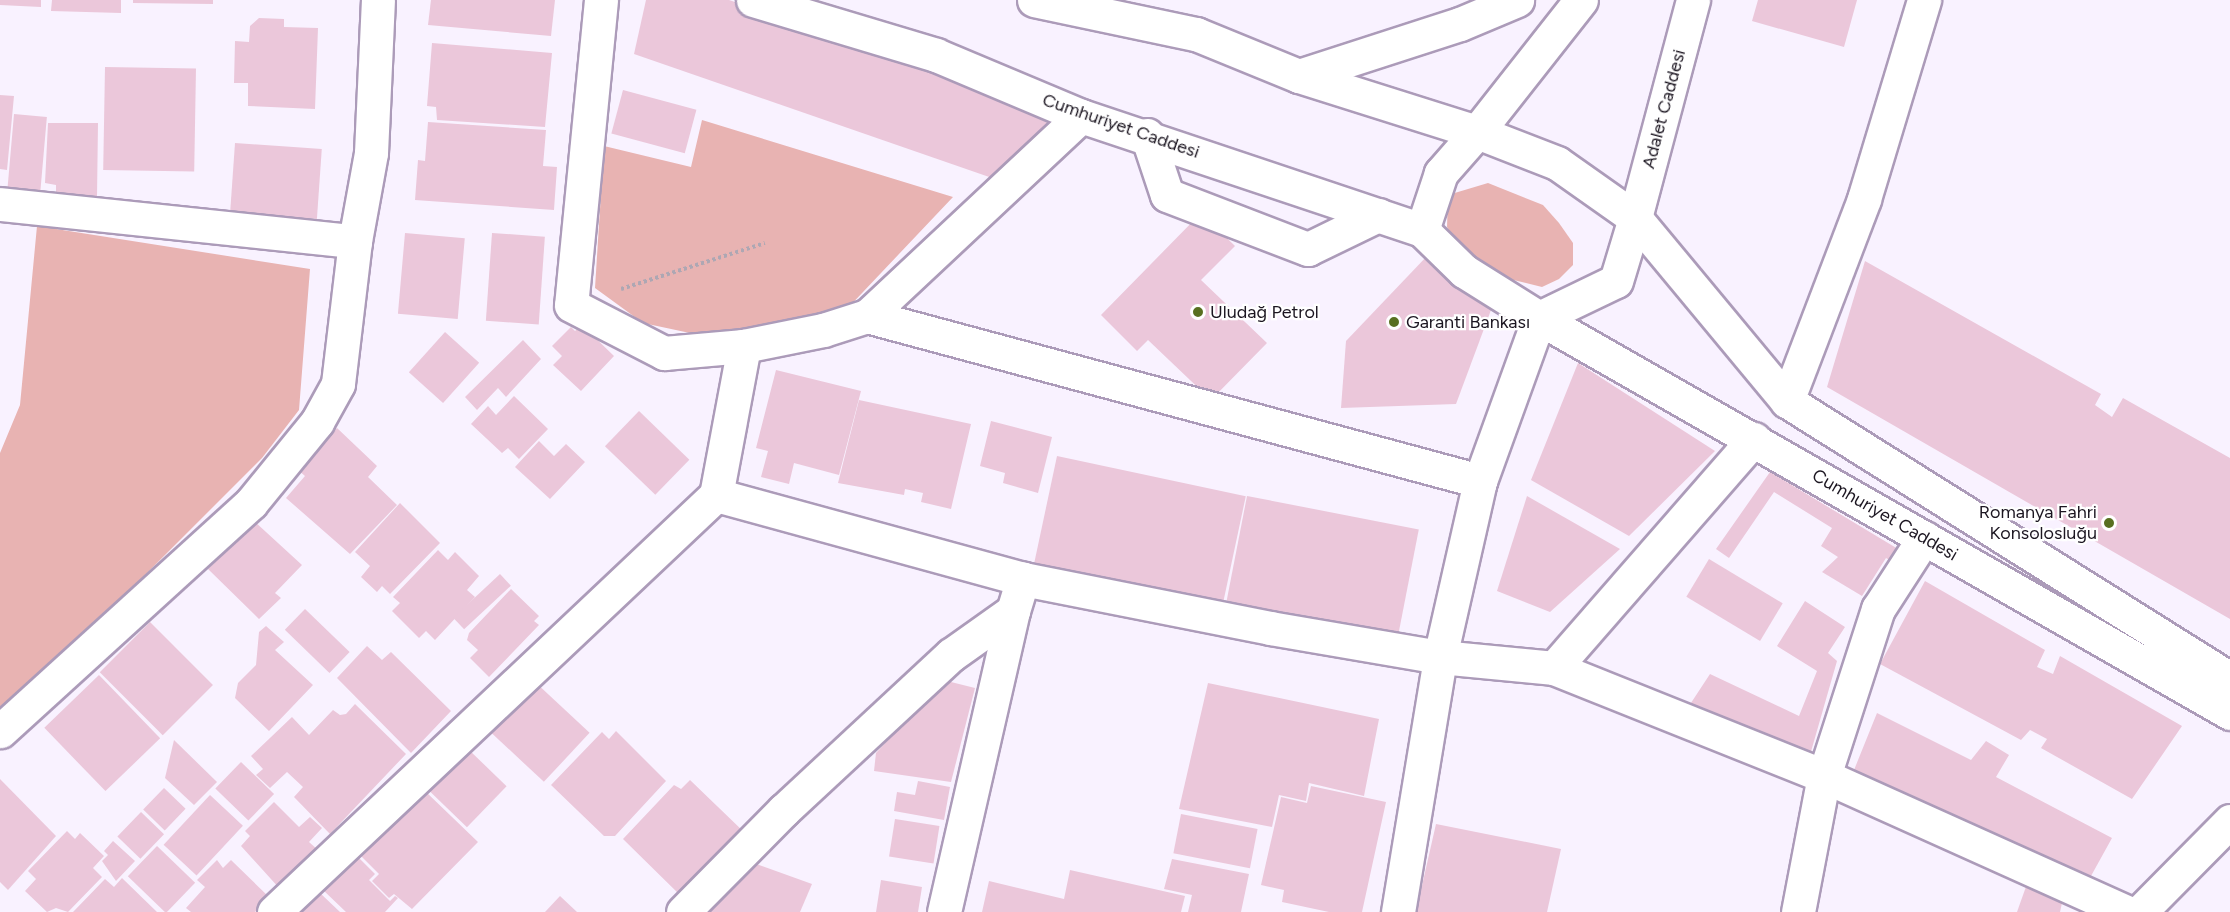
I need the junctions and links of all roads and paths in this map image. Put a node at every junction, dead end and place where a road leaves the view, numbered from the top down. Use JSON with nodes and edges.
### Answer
{"nodes":[{"id":1,"x":378,"y":0,"type":"edge"},
{"id":2,"x":601,"y":0,"type":"edge"},
{"id":3,"x":753,"y":0,"type":"edge"},
{"id":4,"x":1034,"y":0,"type":"edge"},
{"id":5,"x":1516,"y":0,"type":"edge"},
{"id":6,"x":1581,"y":0,"type":"edge"},
{"id":7,"x":1693,"y":0,"type":"edge"},
{"id":8,"x":1924,"y":0,"type":"edge"},
{"id":9,"x":1299,"y":76,"type":"junction"},
{"id":10,"x":1081,"y":116,"type":"junction"},
{"id":11,"x":1477,"y":132,"type":"junction"},
{"id":12,"x":1147,"y":135,"type":"junction"},
{"id":13,"x":0,"y":204,"type":"edge"},
{"id":14,"x":1377,"y":215,"type":"junction"},
{"id":15,"x":1635,"y":218,"type":"junction"},
{"id":16,"x":1422,"y":230,"type":"junction"},
{"id":17,"x":355,"y":241,"type":"junction"},
{"id":18,"x":765,"y":243,"type":"dead end"},
{"id":19,"x":572,"y":306,"type":"junction"},
{"id":20,"x":867,"y":316,"type":"junction"},
{"id":21,"x":1539,"y":318,"type":"junction"},
{"id":22,"x":744,"y":346,"type":"junction"},
{"id":23,"x":1787,"y":400,"type":"junction"},
{"id":24,"x":1754,"y":440,"type":"junction"},
{"id":25,"x":1480,"y":481,"type":"junction"},
{"id":26,"x":716,"y":495,"type":"junction"},
{"id":27,"x":1924,"y":538,"type":"junction"},
{"id":28,"x":1023,"y":579,"type":"junction"},
{"id":29,"x":1013,"y":611,"type":"junction"},
{"id":30,"x":1440,"y":657,"type":"junction"},
{"id":31,"x":1554,"y":668,"type":"junction"},
{"id":32,"x":2230,"y":679,"type":"edge"},
{"id":33,"x":2230,"y":713,"type":"edge"},
{"id":34,"x":0,"y":731,"type":"edge"},
{"id":35,"x":1824,"y":776,"type":"junction"},
{"id":36,"x":2230,"y":821,"type":"edge"},
{"id":37,"x":274,"y":912,"type":"edge"},
{"id":38,"x":683,"y":912,"type":"edge"},
{"id":39,"x":944,"y":912,"type":"edge"},
{"id":40,"x":1398,"y":912,"type":"edge"},
{"id":41,"x":1798,"y":912,"type":"edge"},
{"id":42,"x":2126,"y":912,"type":"edge"},
{"id":43,"x":2140,"y":912,"type":"edge"}],
"edges":[{"from":1,"to":17,"type":"street"},
{"from":2,"to":19,"type":"street"},
{"from":3,"to":10,"type":"street","name":"Cumhuriyet Caddesi"},
{"from":4,"to":9,"type":"street"},
{"from":5,"to":9,"type":"street"},
{"from":6,"to":11,"type":"street"},
{"from":7,"to":15,"type":"street","name":"Adalet Caddesi"},
{"from":8,"to":23,"type":"street"},
{"from":9,"to":11,"type":"street"},
{"from":10,"to":12,"type":"street","name":"Cumhuriyet Caddesi"},
{"from":10,"to":20,"type":"street"},
{"from":11,"to":15,"type":"street"},
{"from":11,"to":16,"type":"street"},
{"from":12,"to":14,"type":"street","name":"Cumhuriyet Caddesi"},
{"from":12,"to":14,"type":"street"},
{"from":13,"to":17,"type":"street"},
{"from":14,"to":16,"type":"street","name":"Cumhuriyet Caddesi"},
{"from":15,"to":21,"type":"street"},
{"from":15,"to":23,"type":"street"},
{"from":16,"to":21,"type":"street"},
{"from":17,"to":34,"type":"street"},
{"from":18,"to":19,"type":"path"},
{"from":19,"to":22,"type":"street"},
{"from":20,"to":22,"type":"street"},
{"from":20,"to":25,"type":"street"},
{"from":21,"to":24,"type":"street","name":"Cumhuriyet Caddesi"},
{"from":21,"to":25,"type":"street"},
{"from":22,"to":26,"type":"street"},
{"from":23,"to":32,"type":"street"},
{"from":24,"to":27,"type":"street","name":"Cumhuriyet Caddesi"},
{"from":24,"to":31,"type":"street"},
{"from":25,"to":30,"type":"street"},
{"from":26,"to":28,"type":"street"},
{"from":26,"to":37,"type":"street"},
{"from":27,"to":33,"type":"street","name":"Cumhuriyet Caddesi"},
{"from":27,"to":35,"type":"street"},
{"from":28,"to":29,"type":"street"},
{"from":28,"to":30,"type":"street"},
{"from":29,"to":38,"type":"street"},
{"from":29,"to":39,"type":"street"},
{"from":30,"to":31,"type":"street"},
{"from":30,"to":40,"type":"street"},
{"from":31,"to":35,"type":"street"},
{"from":35,"to":41,"type":"street"},
{"from":35,"to":42,"type":"street"},
{"from":36,"to":43,"type":"street"}]}
